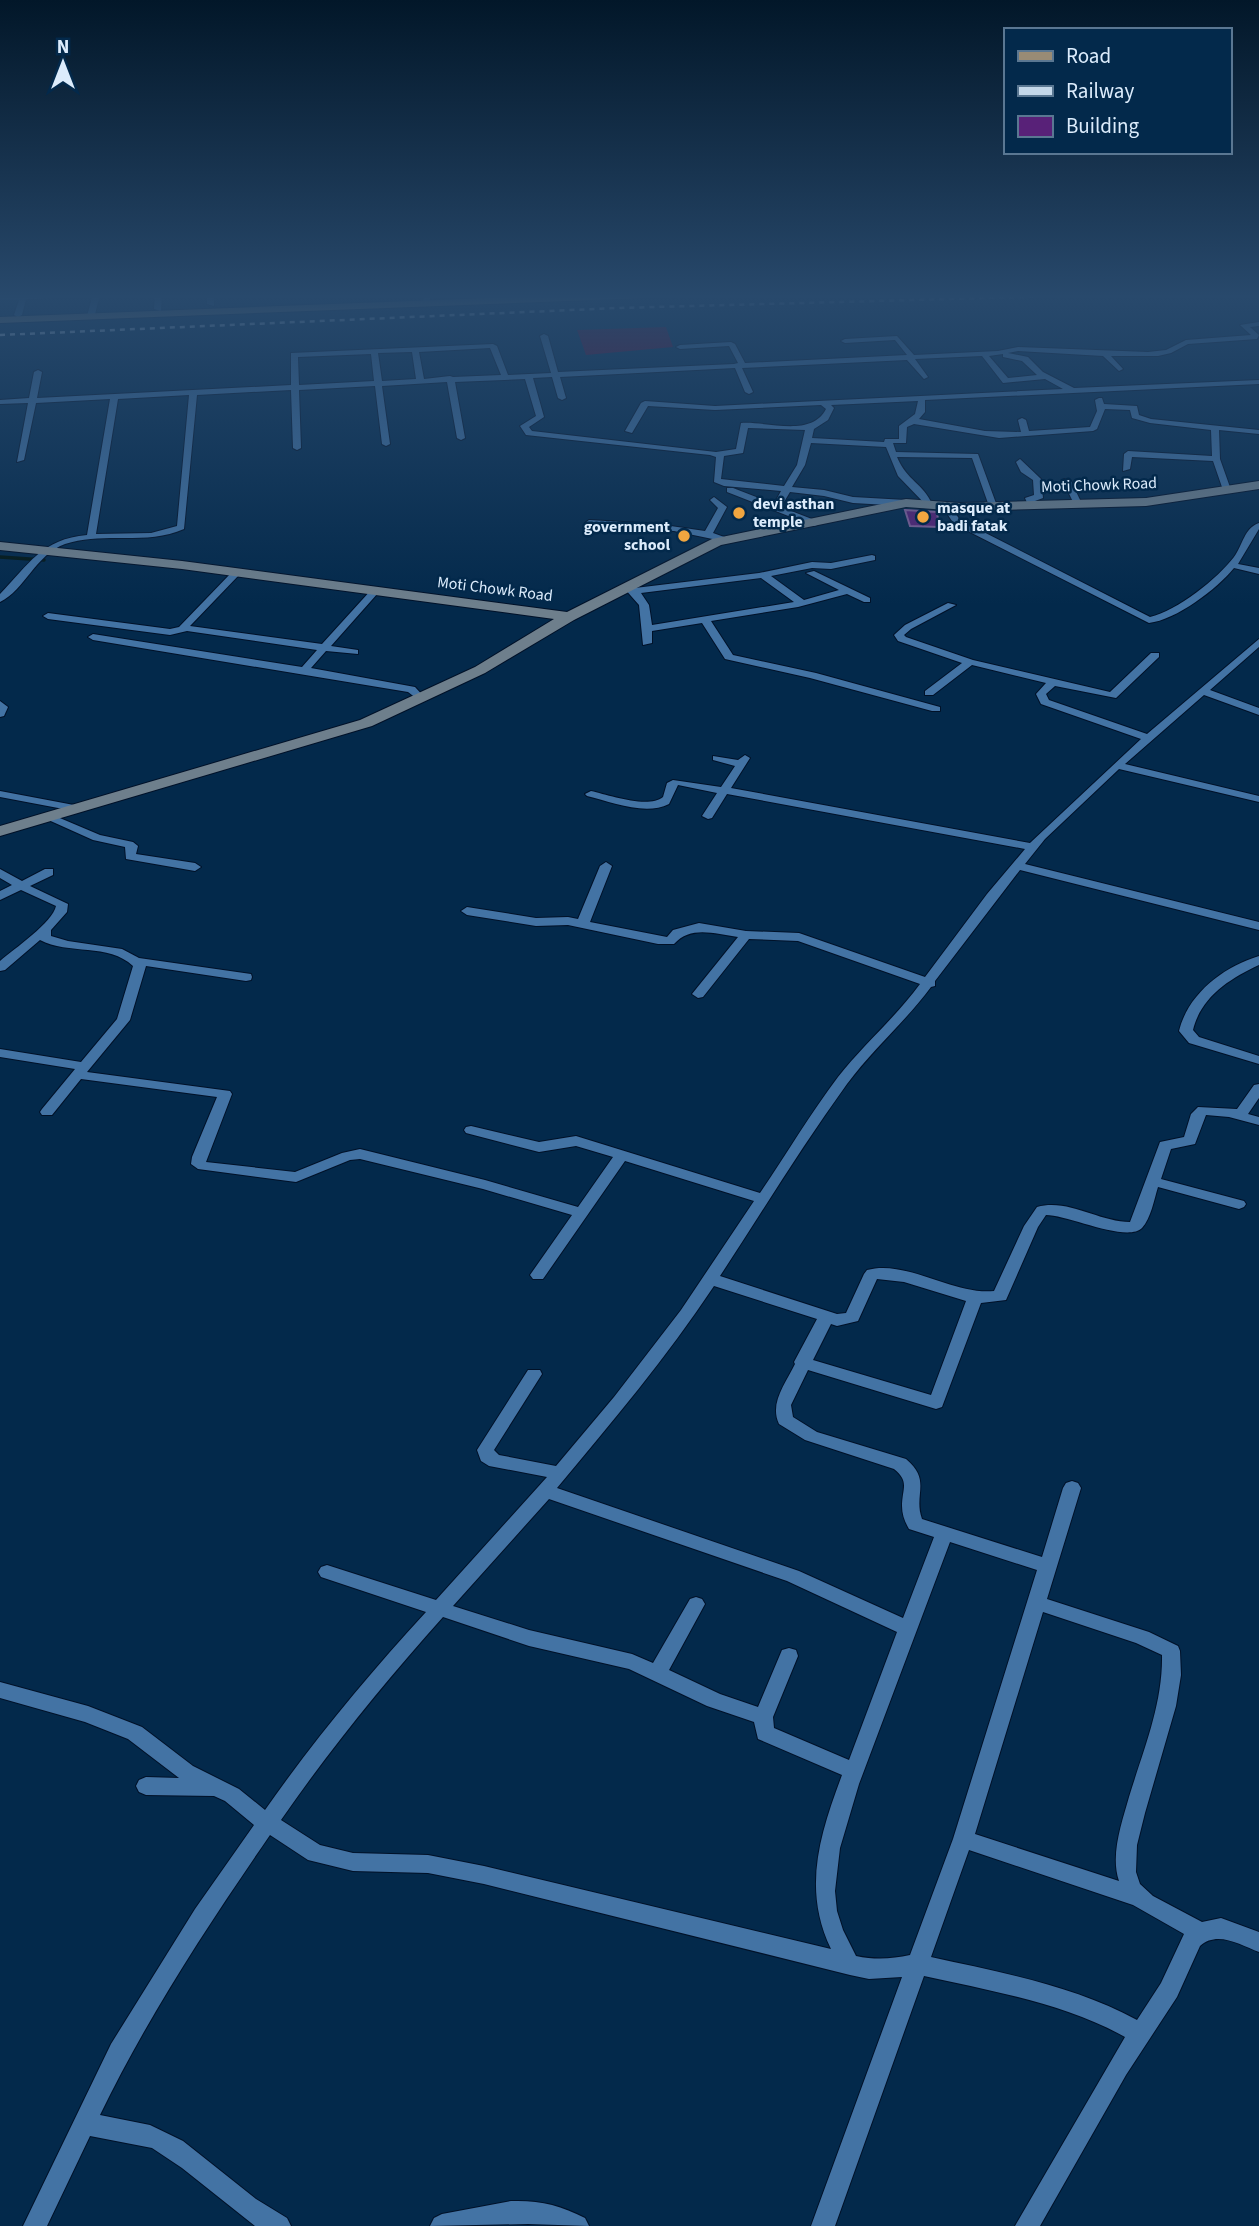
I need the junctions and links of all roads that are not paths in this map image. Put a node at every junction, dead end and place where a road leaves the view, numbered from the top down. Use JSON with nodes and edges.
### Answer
{"nodes":[{"id":1,"x":114,"y":397,"type":"edge"},
{"id":2,"x":34,"y":398,"type":"edge"},
{"id":3,"x":96,"y":398,"type":"edge"},
{"id":4,"x":193,"y":398,"type":"edge"},
{"id":5,"x":295,"y":398,"type":"edge"},
{"id":6,"x":380,"y":398,"type":"edge"},
{"id":7,"x":454,"y":398,"type":"edge"},
{"id":8,"x":535,"y":398,"type":"edge"},
{"id":9,"x":920,"y":398,"type":"junction"},
{"id":10,"x":923,"y":398,"type":"edge"},
{"id":11,"x":1099,"y":398,"type":"edge"},
{"id":12,"x":33,"y":401,"type":"junction"},
{"id":13,"x":0,"y":402,"type":"edge"},
{"id":14,"x":823,"y":403,"type":"junction"},
{"id":15,"x":1100,"y":406,"type":"junction"},
{"id":16,"x":1022,"y":420,"type":"dead end"},
{"id":17,"x":914,"y":421,"type":"junction"},
{"id":18,"x":810,"y":428,"type":"junction"},
{"id":19,"x":1215,"y":428,"type":"junction"},
{"id":20,"x":629,"y":431,"type":"dead end"},
{"id":21,"x":1259,"y":432,"type":"edge"},
{"id":22,"x":1026,"y":434,"type":"junction"},
{"id":23,"x":461,"y":438,"type":"dead end"},
{"id":24,"x":807,"y":440,"type":"junction"},
{"id":25,"x":386,"y":444,"type":"dead end"},
{"id":26,"x":888,"y":445,"type":"junction"},
{"id":27,"x":297,"y":448,"type":"dead end"},
{"id":28,"x":718,"y":454,"type":"junction"},
{"id":29,"x":895,"y":454,"type":"junction"},
{"id":30,"x":1216,"y":459,"type":"junction"},
{"id":31,"x":20,"y":460,"type":"dead end"},
{"id":32,"x":1020,"y":462,"type":"dead end"},
{"id":33,"x":1126,"y":469,"type":"dead end"},
{"id":34,"x":1067,"y":481,"type":"dead end"},
{"id":35,"x":716,"y":482,"type":"junction"},
{"id":36,"x":1259,"y":485,"type":"edge"},
{"id":37,"x":788,"y":489,"type":"junction"},
{"id":38,"x":1227,"y":490,"type":"junction"},
{"id":39,"x":906,"y":503,"type":"junction"},
{"id":40,"x":928,"y":504,"type":"junction"},
{"id":41,"x":1078,"y":504,"type":"junction"},
{"id":42,"x":1032,"y":505,"type":"junction"},
{"id":43,"x":946,"y":506,"type":"junction"},
{"id":44,"x":993,"y":506,"type":"junction"},
{"id":45,"x":776,"y":508,"type":"junction"},
{"id":46,"x":589,"y":523,"type":"dead end"},
{"id":47,"x":814,"y":523,"type":"junction"},
{"id":48,"x":1259,"y":526,"type":"edge"},
{"id":49,"x":708,"y":534,"type":"junction"},
{"id":50,"x":91,"y":536,"type":"junction"},
{"id":51,"x":724,"y":540,"type":"junction"},
{"id":52,"x":0,"y":547,"type":"edge"},
{"id":53,"x":45,"y":551,"type":"junction"},
{"id":54,"x":872,"y":558,"type":"dead end"},
{"id":55,"x":1232,"y":565,"type":"junction"},
{"id":56,"x":1259,"y":571,"type":"edge"},
{"id":57,"x":236,"y":573,"type":"junction"},
{"id":58,"x":811,"y":573,"type":"dead end"},
{"id":59,"x":763,"y":575,"type":"junction"},
{"id":60,"x":631,"y":589,"type":"junction"},
{"id":61,"x":375,"y":591,"type":"junction"},
{"id":62,"x":848,"y":592,"type":"junction"},
{"id":63,"x":0,"y":599,"type":"edge"},
{"id":64,"x":867,"y":600,"type":"dead end"},
{"id":65,"x":802,"y":603,"type":"junction"},
{"id":66,"x":951,"y":606,"type":"dead end"},
{"id":67,"x":48,"y":615,"type":"dead end"},
{"id":68,"x":569,"y":617,"type":"junction"},
{"id":69,"x":706,"y":621,"type":"junction"},
{"id":70,"x":185,"y":629,"type":"junction"},
{"id":71,"x":647,"y":629,"type":"junction"},
{"id":72,"x":93,"y":637,"type":"dead end"},
{"id":73,"x":1259,"y":642,"type":"edge"},
{"id":74,"x":647,"y":643,"type":"dead end"},
{"id":75,"x":325,"y":648,"type":"junction"},
{"id":76,"x":354,"y":652,"type":"dead end"},
{"id":77,"x":1155,"y":655,"type":"dead end"},
{"id":78,"x":970,"y":662,"type":"junction"},
{"id":79,"x":304,"y":670,"type":"junction"},
{"id":80,"x":1052,"y":682,"type":"junction"},
{"id":81,"x":1202,"y":691,"type":"junction"},
{"id":82,"x":929,"y":693,"type":"dead end"},
{"id":83,"x":420,"y":698,"type":"junction"},
{"id":84,"x":0,"y":704,"type":"edge"},
{"id":85,"x":936,"y":709,"type":"dead end"},
{"id":86,"x":1259,"y":712,"type":"edge"},
{"id":87,"x":0,"y":714,"type":"edge"},
{"id":88,"x":1148,"y":738,"type":"junction"},
{"id":89,"x":717,"y":758,"type":"dead end"},
{"id":90,"x":1117,"y":765,"type":"junction"},
{"id":91,"x":727,"y":791,"type":"junction"},
{"id":92,"x":0,"y":794,"type":"edge"},
{"id":93,"x":591,"y":794,"type":"dead end"},
{"id":94,"x":1259,"y":799,"type":"edge"},
{"id":95,"x":74,"y":808,"type":"junction"},
{"id":96,"x":48,"y":816,"type":"junction"},
{"id":97,"x":708,"y":816,"type":"dead end"},
{"id":98,"x":0,"y":831,"type":"edge"},
{"id":99,"x":1034,"y":847,"type":"junction"},
{"id":100,"x":606,"y":866,"type":"dead end"},
{"id":101,"x":1020,"y":866,"type":"junction"},
{"id":102,"x":195,"y":867,"type":"dead end"},
{"id":103,"x":49,"y":872,"type":"dead end"},
{"id":104,"x":0,"y":873,"type":"edge"},
{"id":105,"x":23,"y":885,"type":"junction"},
{"id":106,"x":0,"y":896,"type":"edge"},
{"id":107,"x":467,"y":911,"type":"dead end"},
{"id":108,"x":583,"y":923,"type":"junction"},
{"id":109,"x":1259,"y":926,"type":"edge"},
{"id":110,"x":45,"y":929,"type":"junction"},
{"id":111,"x":746,"y":934,"type":"junction"},
{"id":112,"x":1259,"y":960,"type":"edge"},
{"id":113,"x":137,"y":961,"type":"junction"},
{"id":114,"x":0,"y":967,"type":"edge"},
{"id":115,"x":246,"y":977,"type":"dead end"},
{"id":116,"x":930,"y":983,"type":"junction"},
{"id":117,"x":698,"y":994,"type":"dead end"},
{"id":118,"x":0,"y":1053,"type":"edge"},
{"id":119,"x":1259,"y":1060,"type":"edge"},
{"id":120,"x":82,"y":1071,"type":"junction"},
{"id":121,"x":1259,"y":1088,"type":"edge"},
{"id":122,"x":47,"y":1112,"type":"dead end"},
{"id":123,"x":1235,"y":1115,"type":"junction"},
{"id":124,"x":1259,"y":1121,"type":"edge"},
{"id":125,"x":471,"y":1129,"type":"dead end"},
{"id":126,"x":622,"y":1155,"type":"junction"},
{"id":127,"x":1152,"y":1181,"type":"junction"},
{"id":128,"x":763,"y":1199,"type":"junction"},
{"id":129,"x":1239,"y":1204,"type":"dead end"},
{"id":130,"x":582,"y":1213,"type":"junction"},
{"id":131,"x":538,"y":1275,"type":"dead end"},
{"id":132,"x":711,"y":1279,"type":"junction"},
{"id":133,"x":976,"y":1296,"type":"junction"},
{"id":134,"x":826,"y":1317,"type":"junction"},
{"id":135,"x":802,"y":1362,"type":"junction"},
{"id":136,"x":534,"y":1374,"type":"dead end"},
{"id":137,"x":560,"y":1474,"type":"junction"},
{"id":138,"x":1072,"y":1488,"type":"dead end"},
{"id":139,"x":545,"y":1492,"type":"junction"},
{"id":140,"x":944,"y":1534,"type":"junction"},
{"id":141,"x":1049,"y":1567,"type":"junction"},
{"id":142,"x":327,"y":1572,"type":"dead end"},
{"id":143,"x":696,"y":1604,"type":"dead end"},
{"id":144,"x":1037,"y":1604,"type":"junction"},
{"id":145,"x":438,"y":1609,"type":"junction"},
{"id":146,"x":908,"y":1629,"type":"junction"},
{"id":147,"x":789,"y":1656,"type":"dead end"},
{"id":148,"x":657,"y":1673,"type":"junction"},
{"id":149,"x":0,"y":1690,"type":"edge"},
{"id":150,"x":763,"y":1717,"type":"junction"},
{"id":151,"x":854,"y":1771,"type":"junction"},
{"id":152,"x":146,"y":1786,"type":"dead end"},
{"id":153,"x":217,"y":1788,"type":"junction"},
{"id":154,"x":266,"y":1822,"type":"junction"},
{"id":155,"x":963,"y":1839,"type":"junction"},
{"id":156,"x":1144,"y":1899,"type":"junction"},
{"id":157,"x":1200,"y":1932,"type":"junction"},
{"id":158,"x":1259,"y":1942,"type":"edge"},
{"id":159,"x":916,"y":1964,"type":"junction"},
{"id":160,"x":850,"y":1965,"type":"junction"},
{"id":161,"x":1139,"y":2034,"type":"junction"},
{"id":162,"x":84,"y":2124,"type":"junction"},
{"id":163,"x":35,"y":2226,"type":"edge"},
{"id":164,"x":279,"y":2226,"type":"edge"},
{"id":165,"x":442,"y":2226,"type":"edge"},
{"id":166,"x":577,"y":2226,"type":"edge"},
{"id":167,"x":823,"y":2226,"type":"edge"},
{"id":168,"x":1027,"y":2226,"type":"edge"}],
"edges":[{"from":1,"to":50,"type":"street"},
{"from":2,"to":12,"type":"street"},
{"from":3,"to":12,"type":"street"},
{"from":4,"to":50,"type":"street"},
{"from":5,"to":27,"type":"street"},
{"from":6,"to":25,"type":"street"},
{"from":7,"to":23,"type":"street"},
{"from":8,"to":28,"type":"street"},
{"from":9,"to":10,"type":"street"},
{"from":9,"to":14,"type":"street"},
{"from":9,"to":17,"type":"street"},
{"from":11,"to":15,"type":"street"},
{"from":12,"to":13,"type":"street"},
{"from":12,"to":31,"type":"street"},
{"from":14,"to":18,"type":"street"},
{"from":14,"to":20,"type":"street"},
{"from":15,"to":19,"type":"street"},
{"from":15,"to":22,"type":"street"},
{"from":16,"to":22,"type":"street"},
{"from":17,"to":22,"type":"street"},
{"from":17,"to":26,"type":"street"},
{"from":18,"to":24,"type":"street"},
{"from":18,"to":28,"type":"street"},
{"from":19,"to":21,"type":"street"},
{"from":19,"to":30,"type":"street"},
{"from":24,"to":26,"type":"street"},
{"from":24,"to":37,"type":"street"},
{"from":26,"to":29,"type":"street"},
{"from":28,"to":35,"type":"street"},
{"from":29,"to":40,"type":"street"},
{"from":29,"to":44,"type":"street"},
{"from":30,"to":33,"type":"street"},
{"from":30,"to":38,"type":"street"},
{"from":32,"to":42,"type":"street"},
{"from":34,"to":41,"type":"street"},
{"from":35,"to":37,"type":"street"},
{"from":35,"to":45,"type":"street"},
{"from":35,"to":49,"type":"street"},
{"from":36,"to":38,"type":"street","name":"Moti Chowk Road"},
{"from":37,"to":39,"type":"street"},
{"from":37,"to":45,"type":"street"},
{"from":38,"to":41,"type":"street","name":"Moti Chowk Road"},
{"from":39,"to":40,"type":"street","name":"Moti Chowk Road"},
{"from":39,"to":47,"type":"street","name":"Moti Chowk Road"},
{"from":40,"to":43,"type":"street","name":"Moti Chowk Road"},
{"from":41,"to":42,"type":"street","name":"Moti Chowk Road"},
{"from":42,"to":44,"type":"street","name":"Moti Chowk Road"},
{"from":43,"to":44,"type":"street","name":"Moti Chowk Road"},
{"from":43,"to":55,"type":"street"},
{"from":45,"to":47,"type":"street"},
{"from":46,"to":49,"type":"street"},
{"from":47,"to":51,"type":"street","name":"Moti Chowk Road"},
{"from":48,"to":55,"type":"street"},
{"from":49,"to":51,"type":"street"},
{"from":50,"to":53,"type":"street"},
{"from":51,"to":60,"type":"street","name":"Moti Chowk Road"},
{"from":52,"to":53,"type":"street","name":"Moti Chowk Road"},
{"from":53,"to":57,"type":"street","name":"Moti Chowk Road"},
{"from":53,"to":63,"type":"street"},
{"from":54,"to":59,"type":"street"},
{"from":55,"to":56,"type":"street"},
{"from":57,"to":61,"type":"street","name":"Moti Chowk Road"},
{"from":57,"to":70,"type":"street"},
{"from":58,"to":62,"type":"street"},
{"from":59,"to":60,"type":"street"},
{"from":59,"to":65,"type":"street"},
{"from":60,"to":68,"type":"street","name":"Moti Chowk Road"},
{"from":60,"to":71,"type":"street"},
{"from":61,"to":68,"type":"street","name":"Moti Chowk Road"},
{"from":61,"to":75,"type":"street"},
{"from":62,"to":64,"type":"street"},
{"from":62,"to":65,"type":"street"},
{"from":65,"to":69,"type":"street"},
{"from":66,"to":78,"type":"street"},
{"from":67,"to":70,"type":"street"},
{"from":68,"to":83,"type":"street"},
{"from":69,"to":71,"type":"street"},
{"from":69,"to":85,"type":"street"},
{"from":70,"to":75,"type":"street"},
{"from":71,"to":74,"type":"street"},
{"from":72,"to":79,"type":"street"},
{"from":73,"to":81,"type":"street"},
{"from":75,"to":76,"type":"street"},
{"from":75,"to":79,"type":"street"},
{"from":77,"to":80,"type":"street"},
{"from":78,"to":80,"type":"street"},
{"from":78,"to":82,"type":"street"},
{"from":79,"to":83,"type":"street"},
{"from":80,"to":88,"type":"street"},
{"from":81,"to":86,"type":"street"},
{"from":81,"to":88,"type":"street"},
{"from":83,"to":95,"type":"street"},
{"from":84,"to":87,"type":"street"},
{"from":88,"to":90,"type":"street"},
{"from":89,"to":91,"type":"street"},
{"from":90,"to":94,"type":"street"},
{"from":90,"to":99,"type":"street"},
{"from":91,"to":93,"type":"street"},
{"from":91,"to":97,"type":"street"},
{"from":91,"to":99,"type":"street"},
{"from":92,"to":95,"type":"street"},
{"from":95,"to":96,"type":"street"},
{"from":96,"to":98,"type":"street"},
{"from":96,"to":102,"type":"street"},
{"from":99,"to":101,"type":"street"},
{"from":100,"to":108,"type":"street"},
{"from":101,"to":109,"type":"street"},
{"from":101,"to":116,"type":"street"},
{"from":103,"to":105,"type":"street"},
{"from":104,"to":105,"type":"street"},
{"from":105,"to":106,"type":"street"},
{"from":105,"to":110,"type":"street"},
{"from":107,"to":108,"type":"street"},
{"from":108,"to":111,"type":"street"},
{"from":110,"to":113,"type":"street"},
{"from":110,"to":114,"type":"street"},
{"from":111,"to":116,"type":"street"},
{"from":111,"to":117,"type":"street"},
{"from":112,"to":119,"type":"street"},
{"from":113,"to":115,"type":"street"},
{"from":113,"to":120,"type":"street"},
{"from":116,"to":128,"type":"street"},
{"from":118,"to":120,"type":"street"},
{"from":120,"to":122,"type":"street"},
{"from":120,"to":130,"type":"street"},
{"from":121,"to":123,"type":"street"},
{"from":123,"to":124,"type":"street"},
{"from":123,"to":127,"type":"street"},
{"from":125,"to":126,"type":"street"},
{"from":126,"to":128,"type":"street"},
{"from":126,"to":130,"type":"street"},
{"from":127,"to":129,"type":"street"},
{"from":127,"to":133,"type":"street"},
{"from":128,"to":132,"type":"street"},
{"from":130,"to":131,"type":"street"},
{"from":132,"to":134,"type":"street"},
{"from":132,"to":137,"type":"street"},
{"from":133,"to":134,"type":"street"},
{"from":133,"to":135,"type":"street"},
{"from":134,"to":135,"type":"street"},
{"from":135,"to":140,"type":"street"},
{"from":136,"to":137,"type":"street"},
{"from":137,"to":139,"type":"street"},
{"from":138,"to":141,"type":"street"},
{"from":139,"to":145,"type":"street"},
{"from":139,"to":146,"type":"street"},
{"from":140,"to":141,"type":"street"},
{"from":140,"to":146,"type":"street"},
{"from":141,"to":144,"type":"street"},
{"from":142,"to":145,"type":"street"},
{"from":143,"to":148,"type":"street"},
{"from":144,"to":155,"type":"street"},
{"from":144,"to":156,"type":"street"},
{"from":145,"to":148,"type":"street"},
{"from":145,"to":154,"type":"street"},
{"from":146,"to":151,"type":"street"},
{"from":147,"to":150,"type":"street"},
{"from":148,"to":150,"type":"street"},
{"from":149,"to":153,"type":"street"},
{"from":150,"to":151,"type":"street"},
{"from":151,"to":160,"type":"street"},
{"from":152,"to":153,"type":"street"},
{"from":153,"to":154,"type":"street"},
{"from":154,"to":160,"type":"street"},
{"from":154,"to":162,"type":"street"},
{"from":155,"to":156,"type":"street"},
{"from":155,"to":159,"type":"street"},
{"from":156,"to":157,"type":"street"},
{"from":157,"to":158,"type":"street"},
{"from":157,"to":161,"type":"street"},
{"from":159,"to":160,"type":"street"},
{"from":159,"to":161,"type":"street"},
{"from":159,"to":167,"type":"street"},
{"from":161,"to":168,"type":"street"},
{"from":162,"to":163,"type":"street"},
{"from":162,"to":164,"type":"street"},
{"from":165,"to":166,"type":"street"}]}
